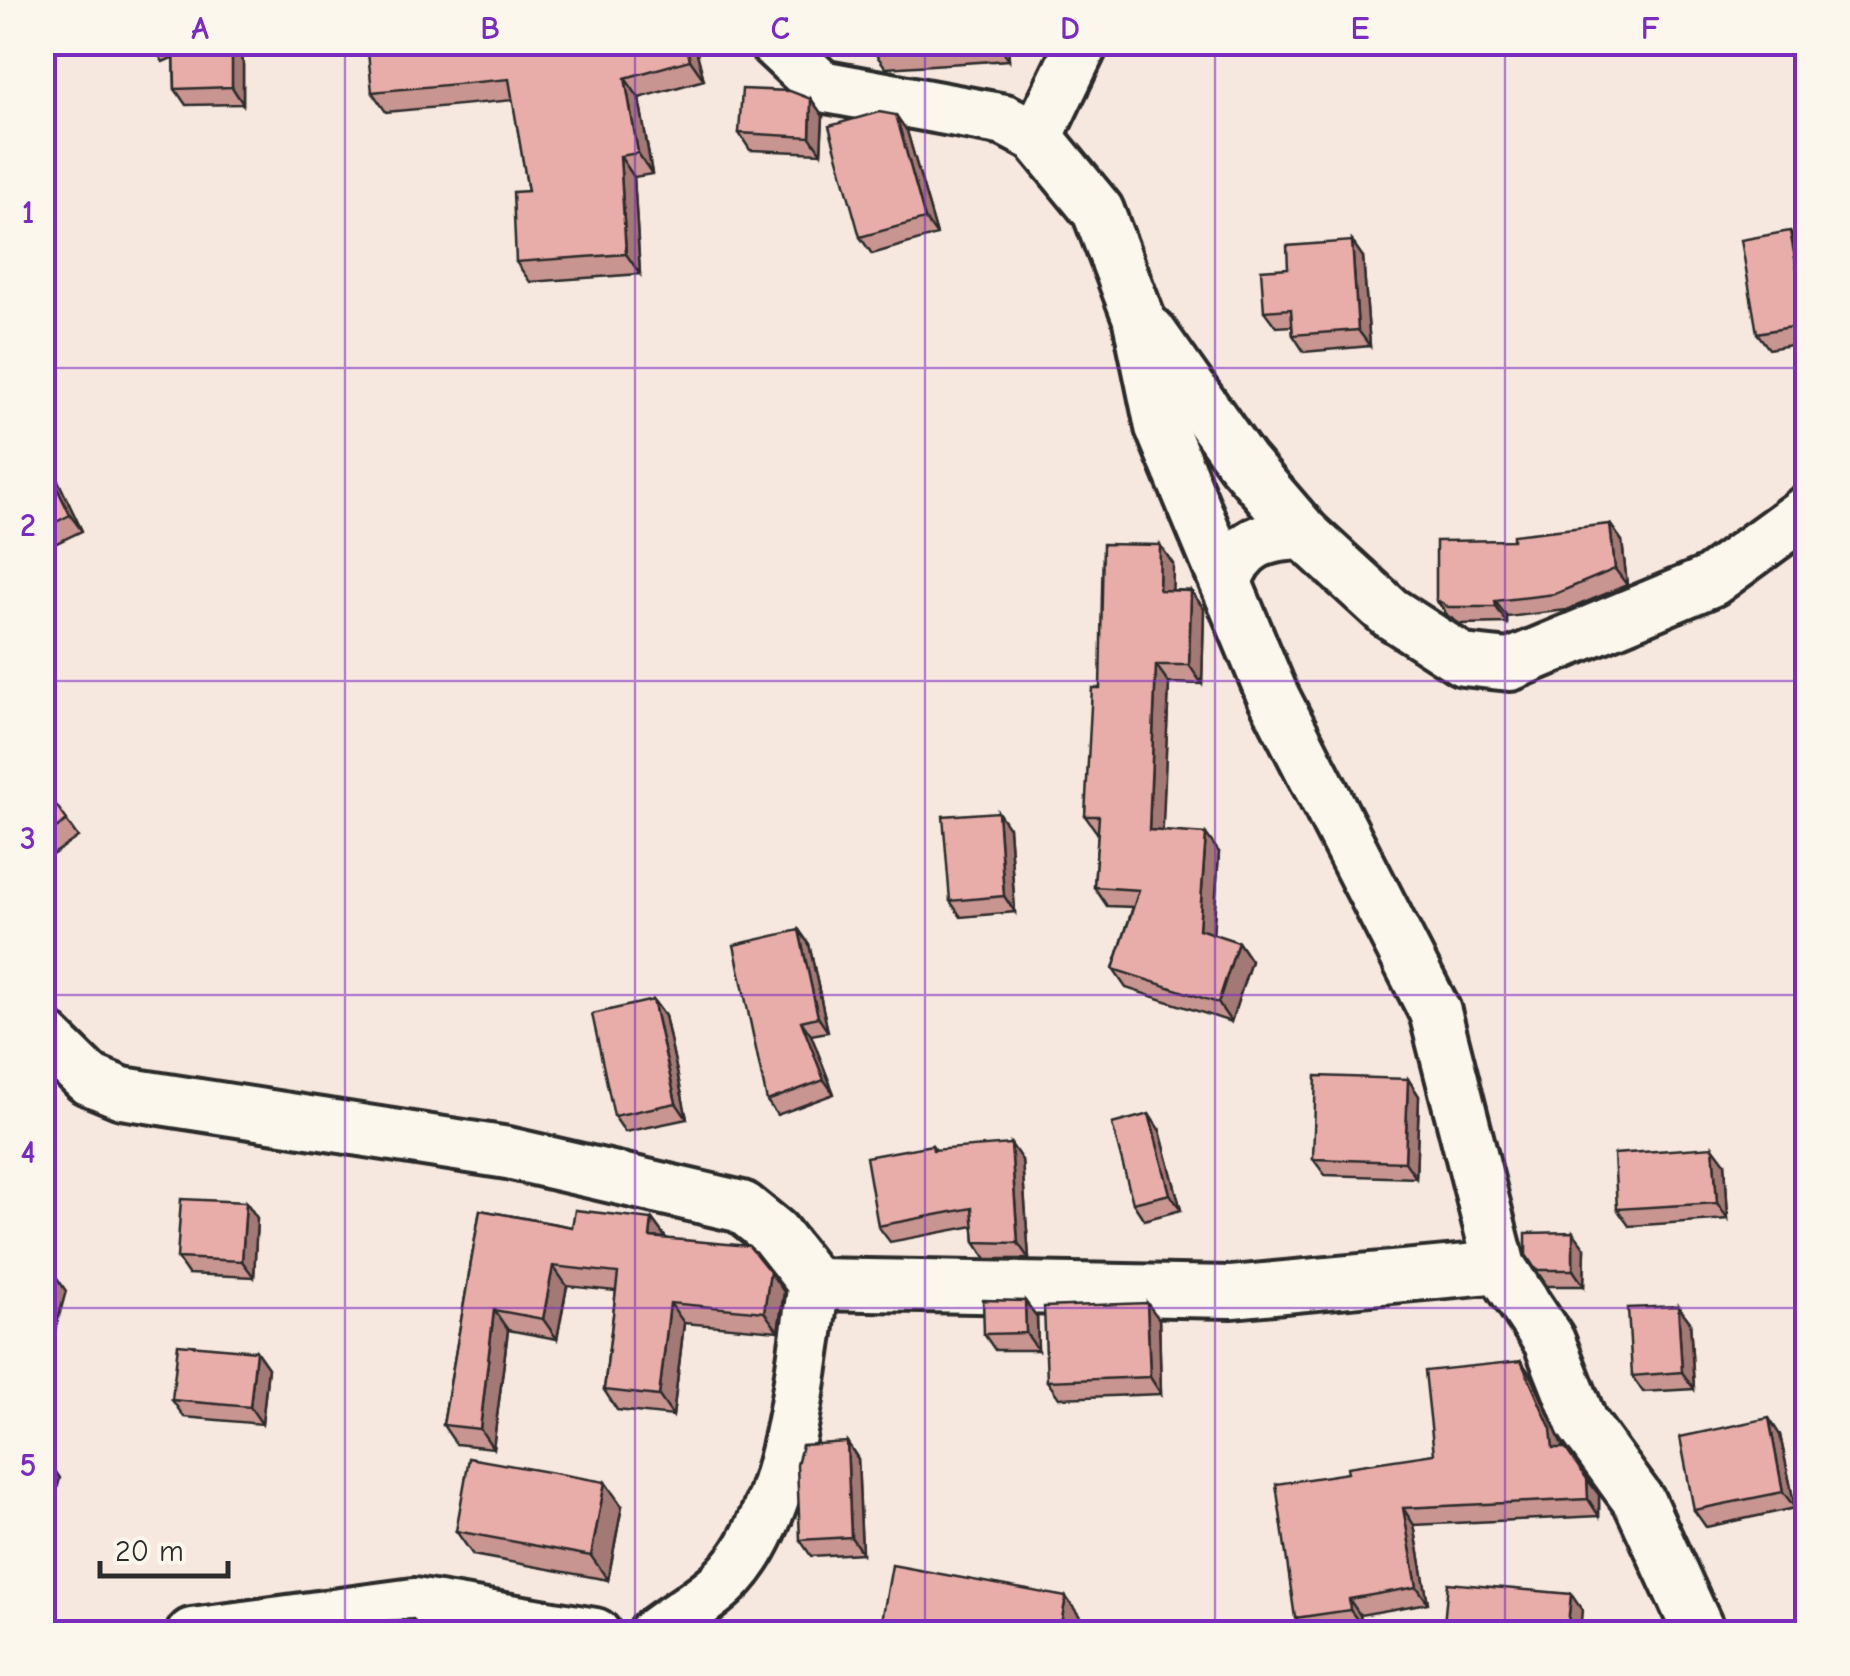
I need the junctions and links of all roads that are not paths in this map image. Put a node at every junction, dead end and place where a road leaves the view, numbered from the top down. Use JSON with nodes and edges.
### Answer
{"nodes":[{"id":1,"x":774,"y":42,"type":"edge"},
{"id":2,"x":1083,"y":42,"type":"edge"},
{"id":3,"x":1037,"y":137,"type":"junction"},
{"id":4,"x":1138,"y":316,"type":"junction"},
{"id":5,"x":1242,"y":462,"type":"junction"},
{"id":6,"x":1177,"y":463,"type":"junction"},
{"id":7,"x":1808,"y":510,"type":"edge"},
{"id":8,"x":1304,"y":534,"type":"junction"},
{"id":9,"x":1226,"y":582,"type":"junction"},
{"id":10,"x":42,"y":1034,"type":"edge"},
{"id":11,"x":1500,"y":1266,"type":"junction"},
{"id":12,"x":814,"y":1284,"type":"junction"},
{"id":13,"x":192,"y":1634,"type":"edge"},
{"id":14,"x":595,"y":1634,"type":"edge"},
{"id":15,"x":654,"y":1634,"type":"edge"},
{"id":16,"x":1700,"y":1634,"type":"edge"}],
"edges":[{"from":1,"to":3,"type":"street"},
{"from":2,"to":3,"type":"street"},
{"from":3,"to":4,"type":"street"},
{"from":4,"to":5,"type":"street"},
{"from":4,"to":6,"type":"street"},
{"from":5,"to":6,"type":"street"},
{"from":5,"to":8,"type":"street"},
{"from":6,"to":9,"type":"street"},
{"from":7,"to":8,"type":"street"},
{"from":8,"to":9,"type":"street"},
{"from":9,"to":11,"type":"street"},
{"from":10,"to":12,"type":"street"},
{"from":11,"to":12,"type":"street"},
{"from":11,"to":16,"type":"street"},
{"from":12,"to":15,"type":"street"},
{"from":13,"to":14,"type":"street"}]}
